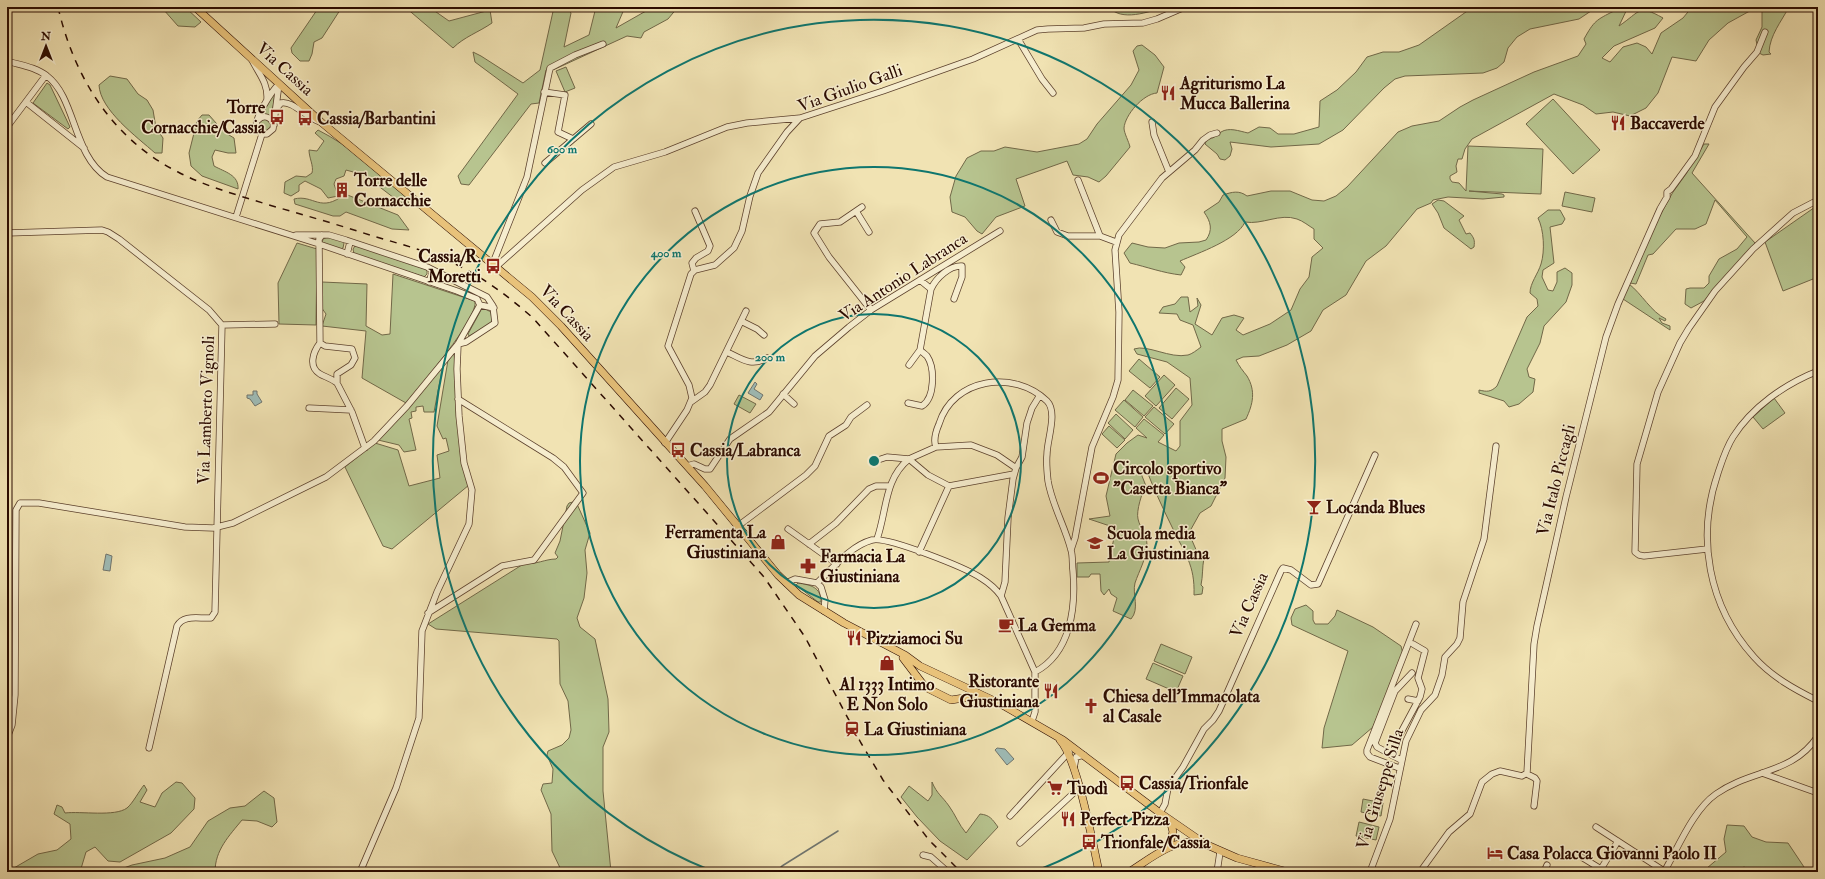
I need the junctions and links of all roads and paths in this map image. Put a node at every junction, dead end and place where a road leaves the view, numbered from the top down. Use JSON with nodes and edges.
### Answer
{"nodes":[{"id":1,"x":195,"y":7,"type":"edge"},
{"id":2,"x":1185,"y":7,"type":"edge"},
{"id":3,"x":1765,"y":32,"type":"dead end"},
{"id":4,"x":1018,"y":39,"type":"junction"},
{"id":5,"x":603,"y":44,"type":"dead end"},
{"id":6,"x":252,"y":60,"type":"junction"},
{"id":7,"x":7,"y":61,"type":"edge"},
{"id":8,"x":46,"y":75,"type":"junction"},
{"id":9,"x":279,"y":84,"type":"junction"},
{"id":10,"x":544,"y":92,"type":"junction"},
{"id":11,"x":1053,"y":93,"type":"dead end"},
{"id":12,"x":267,"y":101,"type":"junction"},
{"id":13,"x":26,"y":102,"type":"junction"},
{"id":14,"x":275,"y":111,"type":"junction"},
{"id":15,"x":800,"y":118,"type":"junction"},
{"id":16,"x":257,"y":120,"type":"junction"},
{"id":17,"x":321,"y":122,"type":"junction"},
{"id":18,"x":1152,"y":122,"type":"dead end"},
{"id":19,"x":591,"y":124,"type":"dead end"},
{"id":20,"x":274,"y":126,"type":"junction"},
{"id":21,"x":7,"y":127,"type":"edge"},
{"id":22,"x":1217,"y":133,"type":"dead end"},
{"id":23,"x":262,"y":134,"type":"junction"},
{"id":24,"x":573,"y":140,"type":"junction"},
{"id":25,"x":84,"y":148,"type":"junction"},
{"id":26,"x":545,"y":163,"type":"dead end"},
{"id":27,"x":1169,"y":172,"type":"junction"},
{"id":28,"x":1078,"y":180,"type":"dead end"},
{"id":29,"x":1818,"y":200,"type":"edge"},
{"id":30,"x":695,"y":211,"type":"dead end"},
{"id":31,"x":236,"y":217,"type":"junction"},
{"id":32,"x":1051,"y":220,"type":"dead end"},
{"id":33,"x":1000,"y":231,"type":"dead end"},
{"id":34,"x":869,"y":232,"type":"dead end"},
{"id":35,"x":7,"y":233,"type":"edge"},
{"id":36,"x":289,"y":235,"type":"junction"},
{"id":37,"x":322,"y":235,"type":"junction"},
{"id":38,"x":1100,"y":236,"type":"junction"},
{"id":39,"x":350,"y":242,"type":"junction"},
{"id":40,"x":1116,"y":242,"type":"junction"},
{"id":41,"x":319,"y":244,"type":"junction"},
{"id":42,"x":347,"y":254,"type":"junction"},
{"id":43,"x":495,"y":265,"type":"junction"},
{"id":44,"x":433,"y":270,"type":"junction"},
{"id":45,"x":694,"y":271,"type":"junction"},
{"id":46,"x":920,"y":280,"type":"junction"},
{"id":47,"x":429,"y":282,"type":"junction"},
{"id":48,"x":462,"y":284,"type":"junction"},
{"id":49,"x":931,"y":289,"type":"junction"},
{"id":50,"x":458,"y":291,"type":"junction"},
{"id":51,"x":954,"y":299,"type":"dead end"},
{"id":52,"x":480,"y":305,"type":"junction"},
{"id":53,"x":494,"y":308,"type":"junction"},
{"id":54,"x":871,"y":310,"type":"junction"},
{"id":55,"x":746,"y":311,"type":"dead end"},
{"id":56,"x":741,"y":321,"type":"junction"},
{"id":57,"x":275,"y":324,"type":"dead end"},
{"id":58,"x":222,"y":325,"type":"junction"},
{"id":59,"x":764,"y":335,"type":"dead end"},
{"id":60,"x":320,"y":343,"type":"junction"},
{"id":61,"x":458,"y":344,"type":"junction"},
{"id":62,"x":920,"y":350,"type":"junction"},
{"id":63,"x":727,"y":352,"type":"junction"},
{"id":64,"x":767,"y":358,"type":"dead end"},
{"id":65,"x":909,"y":365,"type":"dead end"},
{"id":66,"x":1818,"y":371,"type":"edge"},
{"id":67,"x":337,"y":383,"type":"junction"},
{"id":68,"x":783,"y":394,"type":"junction"},
{"id":69,"x":1040,"y":395,"type":"junction"},
{"id":70,"x":458,"y":399,"type":"junction"},
{"id":71,"x":691,"y":402,"type":"junction"},
{"id":72,"x":908,"y":402,"type":"dead end"},
{"id":73,"x":794,"y":404,"type":"dead end"},
{"id":74,"x":867,"y":405,"type":"dead end"},
{"id":75,"x":309,"y":408,"type":"dead end"},
{"id":76,"x":351,"y":410,"type":"junction"},
{"id":77,"x":665,"y":443,"type":"junction"},
{"id":78,"x":1496,"y":446,"type":"dead end"},
{"id":79,"x":936,"y":447,"type":"junction"},
{"id":80,"x":365,"y":448,"type":"junction"},
{"id":81,"x":1375,"y":455,"type":"dead end"},
{"id":82,"x":909,"y":459,"type":"junction"},
{"id":83,"x":878,"y":460,"type":"dead end"},
{"id":84,"x":687,"y":466,"type":"junction"},
{"id":85,"x":1016,"y":468,"type":"junction"},
{"id":86,"x":1014,"y":474,"type":"junction"},
{"id":87,"x":889,"y":486,"type":"junction"},
{"id":88,"x":949,"y":486,"type":"junction"},
{"id":89,"x":738,"y":526,"type":"junction"},
{"id":90,"x":216,"y":528,"type":"junction"},
{"id":91,"x":788,"y":529,"type":"dead end"},
{"id":92,"x":878,"y":539,"type":"junction"},
{"id":93,"x":809,"y":544,"type":"junction"},
{"id":94,"x":1707,"y":549,"type":"junction"},
{"id":95,"x":1071,"y":550,"type":"junction"},
{"id":96,"x":919,"y":552,"type":"junction"},
{"id":97,"x":836,"y":564,"type":"junction"},
{"id":98,"x":786,"y":583,"type":"junction"},
{"id":99,"x":817,"y":583,"type":"junction"},
{"id":100,"x":1001,"y":596,"type":"junction"},
{"id":101,"x":824,"y":611,"type":"junction"},
{"id":102,"x":428,"y":613,"type":"junction"},
{"id":103,"x":1416,"y":624,"type":"dead end"},
{"id":104,"x":1413,"y":644,"type":"dead end"},
{"id":105,"x":899,"y":653,"type":"junction"},
{"id":106,"x":929,"y":670,"type":"junction"},
{"id":107,"x":1035,"y":672,"type":"junction"},
{"id":108,"x":1412,"y":673,"type":"dead end"},
{"id":109,"x":921,"y":683,"type":"junction"},
{"id":110,"x":960,"y":686,"type":"junction"},
{"id":111,"x":960,"y":698,"type":"junction"},
{"id":112,"x":989,"y":698,"type":"junction"},
{"id":113,"x":1408,"y":699,"type":"dead end"},
{"id":114,"x":1418,"y":701,"type":"junction"},
{"id":115,"x":1818,"y":701,"type":"edge"},
{"id":116,"x":1032,"y":721,"type":"junction"},
{"id":117,"x":1054,"y":735,"type":"junction"},
{"id":118,"x":1818,"y":736,"type":"edge"},
{"id":119,"x":7,"y":738,"type":"edge"},
{"id":120,"x":149,"y":748,"type":"dead end"},
{"id":121,"x":1077,"y":749,"type":"junction"},
{"id":122,"x":1068,"y":752,"type":"junction"},
{"id":123,"x":1084,"y":755,"type":"junction"},
{"id":124,"x":1393,"y":756,"type":"junction"},
{"id":125,"x":1401,"y":760,"type":"junction"},
{"id":126,"x":1399,"y":768,"type":"junction"},
{"id":127,"x":1772,"y":769,"type":"junction"},
{"id":128,"x":1074,"y":770,"type":"junction"},
{"id":129,"x":1762,"y":773,"type":"junction"},
{"id":130,"x":1527,"y":774,"type":"junction"},
{"id":131,"x":1780,"y":780,"type":"junction"},
{"id":132,"x":1079,"y":788,"type":"junction"},
{"id":133,"x":1818,"y":793,"type":"edge"},
{"id":134,"x":1534,"y":806,"type":"dead end"},
{"id":135,"x":1160,"y":813,"type":"junction"},
{"id":136,"x":1010,"y":816,"type":"dead end"},
{"id":137,"x":1170,"y":820,"type":"junction"},
{"id":138,"x":1596,"y":827,"type":"dead end"},
{"id":139,"x":1618,"y":841,"type":"junction"},
{"id":140,"x":1020,"y":843,"type":"dead end"},
{"id":141,"x":1205,"y":844,"type":"junction"},
{"id":142,"x":1168,"y":849,"type":"junction"},
{"id":143,"x":1220,"y":852,"type":"junction"},
{"id":144,"x":923,"y":855,"type":"dead end"},
{"id":145,"x":1583,"y":858,"type":"dead end"},
{"id":146,"x":1546,"y":865,"type":"dead end"},
{"id":147,"x":1099,"y":870,"type":"edge"},
{"id":148,"x":1604,"y":870,"type":"edge"},
{"id":149,"x":360,"y":872,"type":"edge"},
{"id":150,"x":948,"y":872,"type":"edge"},
{"id":151,"x":1129,"y":872,"type":"edge"},
{"id":152,"x":1217,"y":872,"type":"edge"},
{"id":153,"x":1288,"y":872,"type":"edge"},
{"id":154,"x":1370,"y":872,"type":"edge"},
{"id":155,"x":1420,"y":872,"type":"edge"},
{"id":156,"x":1544,"y":872,"type":"edge"},
{"id":157,"x":1664,"y":872,"type":"edge"}],
"edges":[{"from":1,"to":6,"type":"main road","name":"Via Cassia"},
{"from":2,"to":4,"type":"street","name":"Via Giulio Galli"},
{"from":3,"to":130,"type":"street","name":"Via Italo Piccagli"},
{"from":4,"to":11,"type":"street"},
{"from":4,"to":15,"type":"street","name":"Via Giulio Galli"},
{"from":5,"to":10,"type":"street"},
{"from":6,"to":9,"type":"main road","name":"Via Cassia"},
{"from":6,"to":12,"type":"street"},
{"from":7,"to":8,"type":"street"},
{"from":8,"to":13,"type":"street"},
{"from":8,"to":25,"type":"street"},
{"from":9,"to":12,"type":"street"},
{"from":9,"to":14,"type":"street"},
{"from":9,"to":17,"type":"main road","name":"Via Cassia"},
{"from":10,"to":24,"type":"street"},
{"from":10,"to":43,"type":"street"},
{"from":12,"to":16,"type":"street"},
{"from":13,"to":21,"type":"street"},
{"from":13,"to":25,"type":"street"},
{"from":14,"to":17,"type":"street"},
{"from":14,"to":20,"type":"street"},
{"from":15,"to":43,"type":"street"},
{"from":15,"to":45,"type":"street","name":"Via Giulio Galli"},
{"from":16,"to":20,"type":"street"},
{"from":16,"to":23,"type":"street"},
{"from":17,"to":43,"type":"main road","name":"Via Cassia"},
{"from":18,"to":27,"type":"street"},
{"from":19,"to":24,"type":"street"},
{"from":20,"to":23,"type":"street"},
{"from":22,"to":27,"type":"street"},
{"from":23,"to":31,"type":"street"},
{"from":24,"to":26,"type":"street"},
{"from":25,"to":31,"type":"street"},
{"from":27,"to":40,"type":"street"},
{"from":28,"to":38,"type":"street"},
{"from":29,"to":94,"type":"street"},
{"from":30,"to":45,"type":"street"},
{"from":31,"to":36,"type":"street"},
{"from":32,"to":38,"type":"street"},
{"from":33,"to":46,"type":"street","name":"Via Antonio Labranca"},
{"from":34,"to":54,"type":"street"},
{"from":35,"to":58,"type":"street","name":"Via Lamberto Vignoli"},
{"from":36,"to":37,"type":"street"},
{"from":36,"to":41,"type":"street"},
{"from":37,"to":39,"type":"street"},
{"from":37,"to":41,"type":"street"},
{"from":38,"to":40,"type":"street"},
{"from":39,"to":42,"type":"street"},
{"from":39,"to":44,"type":"street"},
{"from":40,"to":95,"type":"street"},
{"from":41,"to":42,"type":"street"},
{"from":41,"to":60,"type":"street"},
{"from":42,"to":47,"type":"street"},
{"from":43,"to":77,"type":"main road","name":"Via Cassia"},
{"from":44,"to":47,"type":"street"},
{"from":44,"to":48,"type":"street"},
{"from":45,"to":71,"type":"street"},
{"from":46,"to":49,"type":"street"},
{"from":46,"to":54,"type":"street","name":"Via Antonio Labranca"},
{"from":47,"to":50,"type":"street"},
{"from":48,"to":50,"type":"street"},
{"from":48,"to":53,"type":"street"},
{"from":49,"to":51,"type":"street"},
{"from":49,"to":62,"type":"street"},
{"from":50,"to":52,"type":"street"},
{"from":52,"to":53,"type":"street"},
{"from":52,"to":61,"type":"street"},
{"from":53,"to":61,"type":"street"},
{"from":54,"to":68,"type":"street","name":"Via Antonio Labranca"},
{"from":55,"to":56,"type":"street"},
{"from":56,"to":59,"type":"street"},
{"from":56,"to":63,"type":"street"},
{"from":57,"to":58,"type":"street"},
{"from":58,"to":90,"type":"street","name":"Via Lamberto Vignoli"},
{"from":60,"to":67,"type":"street"},
{"from":60,"to":67,"type":"street"},
{"from":61,"to":70,"type":"street"},
{"from":61,"to":80,"type":"street"},
{"from":62,"to":65,"type":"street"},
{"from":62,"to":72,"type":"street"},
{"from":63,"to":64,"type":"street"},
{"from":63,"to":71,"type":"street"},
{"from":66,"to":94,"type":"street"},
{"from":67,"to":76,"type":"street"},
{"from":68,"to":73,"type":"street"},
{"from":68,"to":84,"type":"street","name":"Via Antonio Labranca"},
{"from":69,"to":79,"type":"street"},
{"from":69,"to":85,"type":"street"},
{"from":69,"to":95,"type":"street"},
{"from":70,"to":102,"type":"street"},
{"from":70,"to":102,"type":"street"},
{"from":71,"to":77,"type":"street"},
{"from":74,"to":89,"type":"street"},
{"from":75,"to":76,"type":"street"},
{"from":76,"to":80,"type":"street"},
{"from":77,"to":84,"type":"main road","name":"Via Cassia"},
{"from":78,"to":125,"type":"street","name":"Via Giuseppe Silla"},
{"from":79,"to":82,"type":"street"},
{"from":79,"to":85,"type":"street"},
{"from":80,"to":90,"type":"street"},
{"from":81,"to":135,"type":"street","name":"Via Cassia"},
{"from":82,"to":83,"type":"street"},
{"from":82,"to":87,"type":"street"},
{"from":82,"to":88,"type":"street"},
{"from":84,"to":89,"type":"main road","name":"Via Cassia"},
{"from":85,"to":86,"type":"street"},
{"from":86,"to":88,"type":"street"},
{"from":86,"to":100,"type":"street"},
{"from":87,"to":92,"type":"street"},
{"from":87,"to":93,"type":"street"},
{"from":88,"to":96,"type":"street"},
{"from":89,"to":98,"type":"main road","name":"Via Cassia"},
{"from":90,"to":119,"type":"street"},
{"from":90,"to":120,"type":"street","name":"Via Lamberto Vignoli"},
{"from":91,"to":93,"type":"street"},
{"from":92,"to":96,"type":"street"},
{"from":92,"to":97,"type":"street"},
{"from":93,"to":97,"type":"street"},
{"from":94,"to":115,"type":"street"},
{"from":95,"to":107,"type":"street"},
{"from":96,"to":100,"type":"street"},
{"from":97,"to":99,"type":"street"},
{"from":98,"to":99,"type":"street"},
{"from":98,"to":101,"type":"main road","name":"Via Cassia"},
{"from":99,"to":101,"type":"street"},
{"from":100,"to":107,"type":"street"},
{"from":101,"to":105,"type":"main road","name":"Via Cassia"},
{"from":102,"to":149,"type":"street"},
{"from":103,"to":126,"type":"street"},
{"from":104,"to":114,"type":"street"},
{"from":105,"to":106,"type":"main road","name":"Via Cassia"},
{"from":105,"to":109,"type":"main road","name":"Via Cassia"},
{"from":106,"to":109,"type":"main road"},
{"from":106,"to":110,"type":"main road","name":"Via Cassia"},
{"from":107,"to":116,"type":"street"},
{"from":108,"to":124,"type":"street"},
{"from":109,"to":111,"type":"main road","name":"Via Cassia"},
{"from":110,"to":111,"type":"main road"},
{"from":110,"to":112,"type":"main road","name":"Via Cassia"},
{"from":111,"to":112,"type":"main road","name":"Via Cassia"},
{"from":112,"to":116,"type":"main road","name":"Via Cassia"},
{"from":113,"to":114,"type":"street"},
{"from":114,"to":124,"type":"street"},
{"from":116,"to":117,"type":"main road","name":"Via Cassia"},
{"from":117,"to":121,"type":"main road","name":"Via Cassia"},
{"from":117,"to":122,"type":"main road"},
{"from":118,"to":127,"type":"street"},
{"from":121,"to":122,"type":"street"},
{"from":121,"to":123,"type":"main road","name":"Via Cassia"},
{"from":122,"to":128,"type":"main road"},
{"from":122,"to":136,"type":"street"},
{"from":123,"to":128,"type":"street"},
{"from":123,"to":135,"type":"main road","name":"Via Cassia"},
{"from":124,"to":125,"type":"street"},
{"from":125,"to":126,"type":"street","name":"Via Giuseppe Silla"},
{"from":126,"to":154,"type":"street","name":"Via Giuseppe Silla"},
{"from":127,"to":129,"type":"street"},
{"from":127,"to":131,"type":"street"},
{"from":128,"to":132,"type":"main road"},
{"from":129,"to":131,"type":"street"},
{"from":129,"to":157,"type":"street"},
{"from":130,"to":134,"type":"street"},
{"from":130,"to":155,"type":"street"},
{"from":131,"to":133,"type":"street"},
{"from":132,"to":140,"type":"street"},
{"from":132,"to":147,"type":"main road"},
{"from":135,"to":137,"type":"main road","name":"Via Cassia"},
{"from":137,"to":141,"type":"main road","name":"Via Cassia"},
{"from":137,"to":142,"type":"main road"},
{"from":138,"to":139,"type":"street"},
{"from":139,"to":148,"type":"street"},
{"from":139,"to":157,"type":"street"},
{"from":141,"to":142,"type":"main road"},
{"from":141,"to":143,"type":"main road","name":"Via Cassia"},
{"from":142,"to":151,"type":"main road"},
{"from":143,"to":152,"type":"street"},
{"from":143,"to":153,"type":"main road","name":"Via Cassia"},
{"from":144,"to":150,"type":"street"},
{"from":145,"to":148,"type":"street"},
{"from":146,"to":156,"type":"street"}]}
